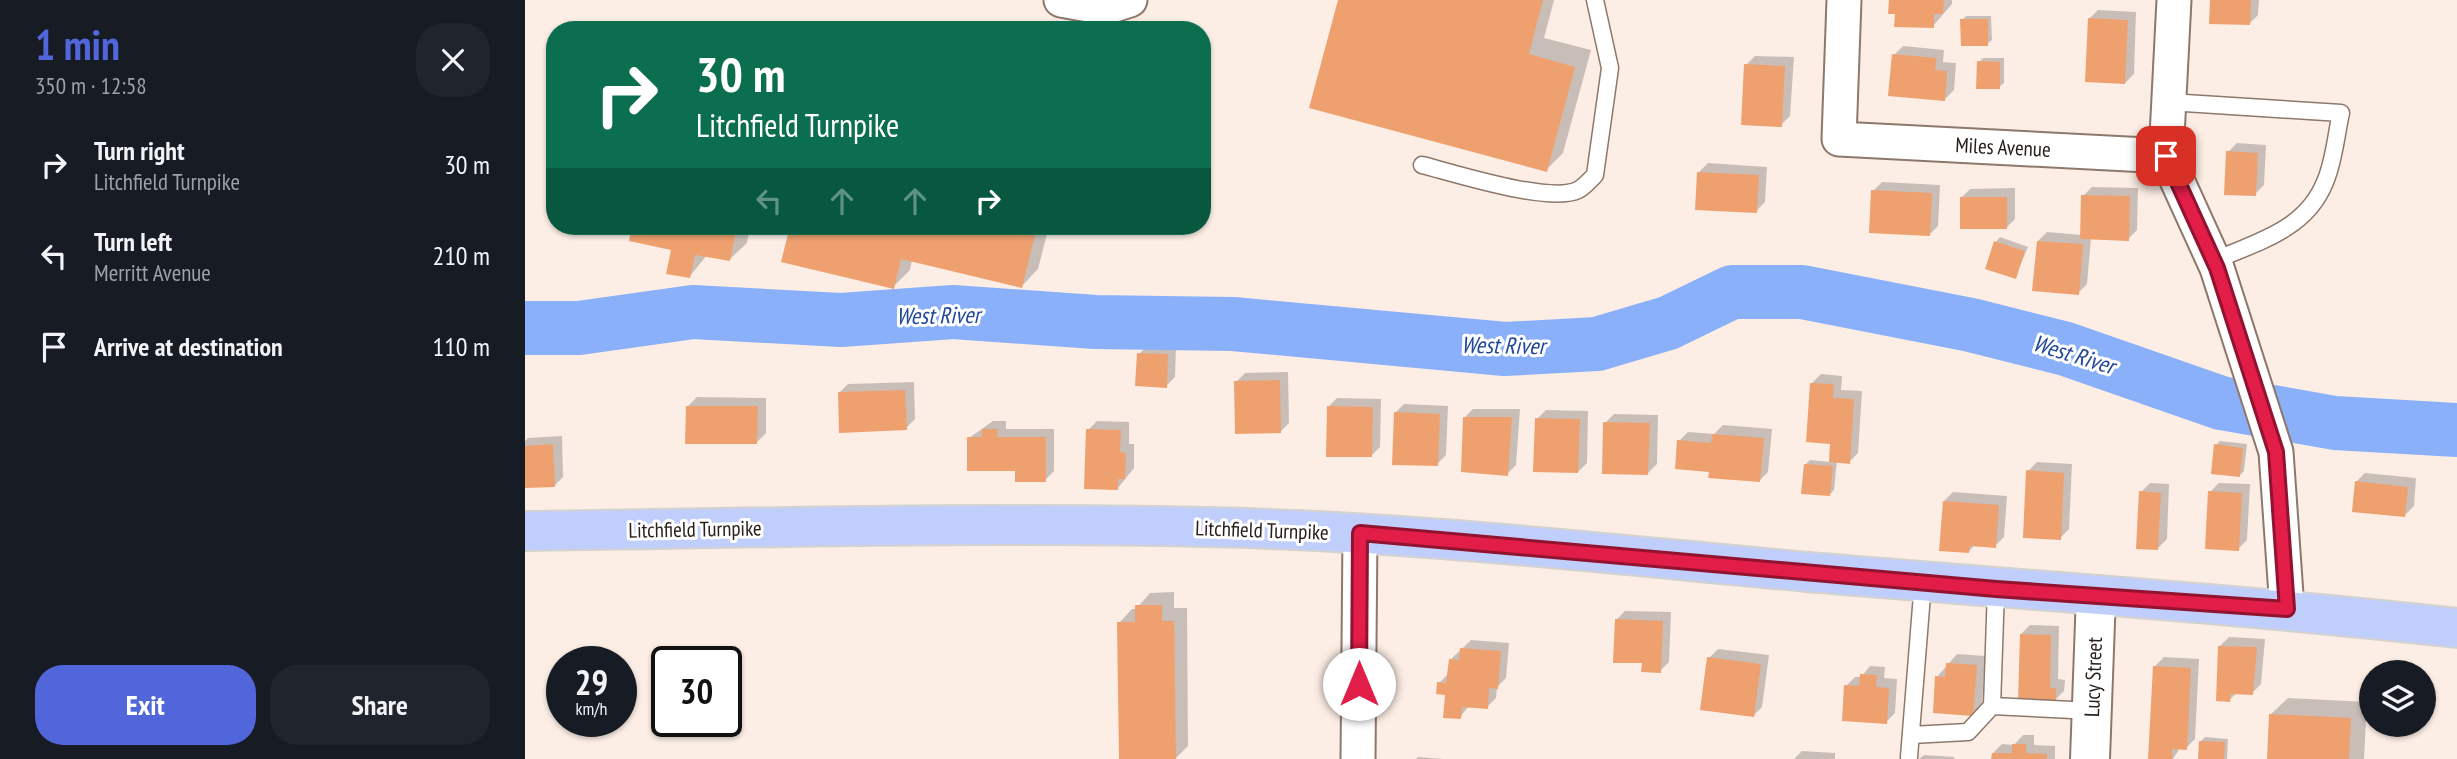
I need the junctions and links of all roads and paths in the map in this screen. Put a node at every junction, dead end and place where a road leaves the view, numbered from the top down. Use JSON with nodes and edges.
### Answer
{"nodes":[{"id":1,"x":1061,"y":0,"type":"edge"},
{"id":2,"x":1130,"y":0,"type":"edge"},
{"id":3,"x":1595,"y":0,"type":"edge"},
{"id":4,"x":1844,"y":0,"type":"edge"},
{"id":5,"x":2174,"y":0,"type":"edge"},
{"id":6,"x":2169,"y":102,"type":"junction"},
{"id":7,"x":2166,"y":156,"type":"junction"},
{"id":8,"x":1422,"y":165,"type":"dead end"},
{"id":9,"x":2213,"y":261,"type":"junction"},
{"id":10,"x":525,"y":531,"type":"edge"},
{"id":11,"x":1360,"y":533,"type":"junction"},
{"id":12,"x":1923,"y":582,"type":"junction"},
{"id":13,"x":1996,"y":589,"type":"junction"},
{"id":14,"x":2096,"y":595,"type":"junction"},
{"id":15,"x":2287,"y":609,"type":"junction"},
{"id":16,"x":2457,"y":628,"type":"edge"},
{"id":17,"x":1991,"y":706,"type":"junction"},
{"id":18,"x":2092,"y":711,"type":"junction"},
{"id":19,"x":1911,"y":735,"type":"junction"},
{"id":20,"x":1909,"y":758,"type":"edge"},
{"id":21,"x":1358,"y":759,"type":"edge"},
{"id":22,"x":2090,"y":759,"type":"edge"}],
"edges":[{"from":1,"to":2,"type":"street"},
{"from":3,"to":8,"type":"lane"},
{"from":4,"to":7,"type":"street","name":"Miles Avenue"},
{"from":5,"to":6,"type":"street"},
{"from":6,"to":7,"type":"street"},
{"from":6,"to":9,"type":"lane"},
{"from":7,"to":9,"type":"street"},
{"from":9,"to":15,"type":"street"},
{"from":10,"to":11,"type":"main road","name":"Litchfield Turnpike"},
{"from":11,"to":12,"type":"main road","name":"Litchfield Turnpike"},
{"from":11,"to":21,"type":"street"},
{"from":12,"to":13,"type":"main road","name":"Litchfield Turnpike"},
{"from":12,"to":19,"type":"lane"},
{"from":13,"to":14,"type":"main road","name":"Litchfield Turnpike"},
{"from":13,"to":17,"type":"lane"},
{"from":14,"to":15,"type":"main road","name":"Litchfield Turnpike"},
{"from":14,"to":18,"type":"main road","name":"Lucy Street"},
{"from":15,"to":16,"type":"main road","name":"Litchfield Turnpike"},
{"from":17,"to":18,"type":"lane"},
{"from":17,"to":19,"type":"lane"},
{"from":18,"to":22,"type":"main road","name":"Lucy Street"},
{"from":19,"to":20,"type":"lane"}]}
